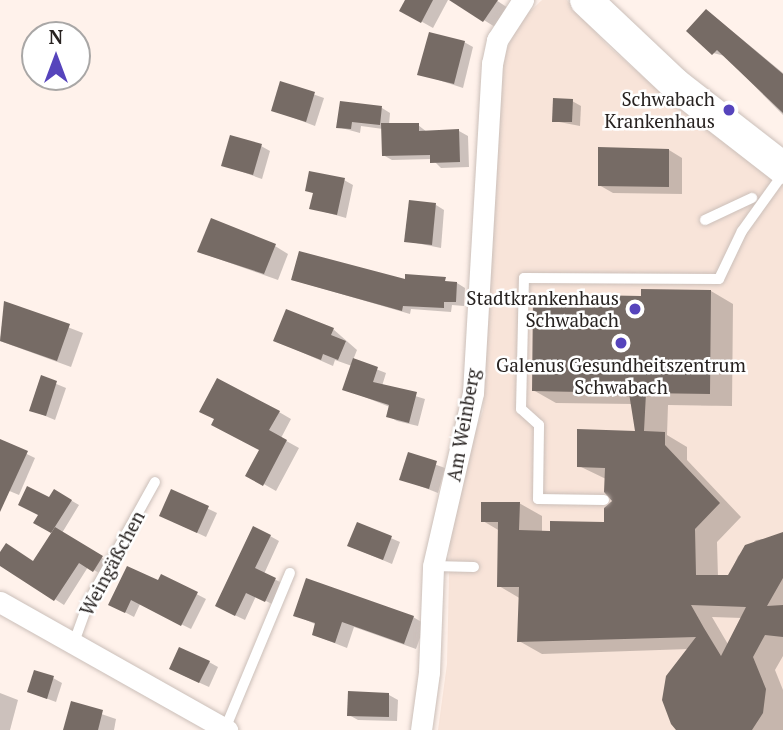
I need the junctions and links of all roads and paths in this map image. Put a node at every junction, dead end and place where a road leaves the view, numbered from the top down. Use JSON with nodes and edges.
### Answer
{"nodes":[{"id":1,"x":523,"y":0,"type":"edge"},
{"id":2,"x":586,"y":0,"type":"edge"},
{"id":3,"x":783,"y":168,"type":"edge"},
{"id":4,"x":783,"y":174,"type":"edge"},
{"id":5,"x":752,"y":198,"type":"dead end"},
{"id":6,"x":705,"y":220,"type":"dead end"},
{"id":7,"x":155,"y":482,"type":"dead end"},
{"id":8,"x":604,"y":500,"type":"dead end"},
{"id":9,"x":433,"y":566,"type":"junction"},
{"id":10,"x":474,"y":567,"type":"dead end"},
{"id":11,"x":290,"y":573,"type":"dead end"},
{"id":12,"x":0,"y":602,"type":"edge"},
{"id":13,"x":73,"y":645,"type":"junction"},
{"id":14,"x":226,"y":730,"type":"edge"},
{"id":15,"x":421,"y":730,"type":"edge"}],
"edges":[{"from":1,"to":9,"type":"street","name":"Am Weinberg"},
{"from":2,"to":3,"type":"main road"},
{"from":4,"to":8,"type":"lane"},
{"from":5,"to":6,"type":"lane"},
{"from":7,"to":13,"type":"lane","name":"Weingäßchen"},
{"from":9,"to":10,"type":"lane"},
{"from":9,"to":15,"type":"street","name":"Am Weinberg"},
{"from":11,"to":14,"type":"lane"},
{"from":12,"to":13,"type":"street"},
{"from":13,"to":14,"type":"street"}]}
